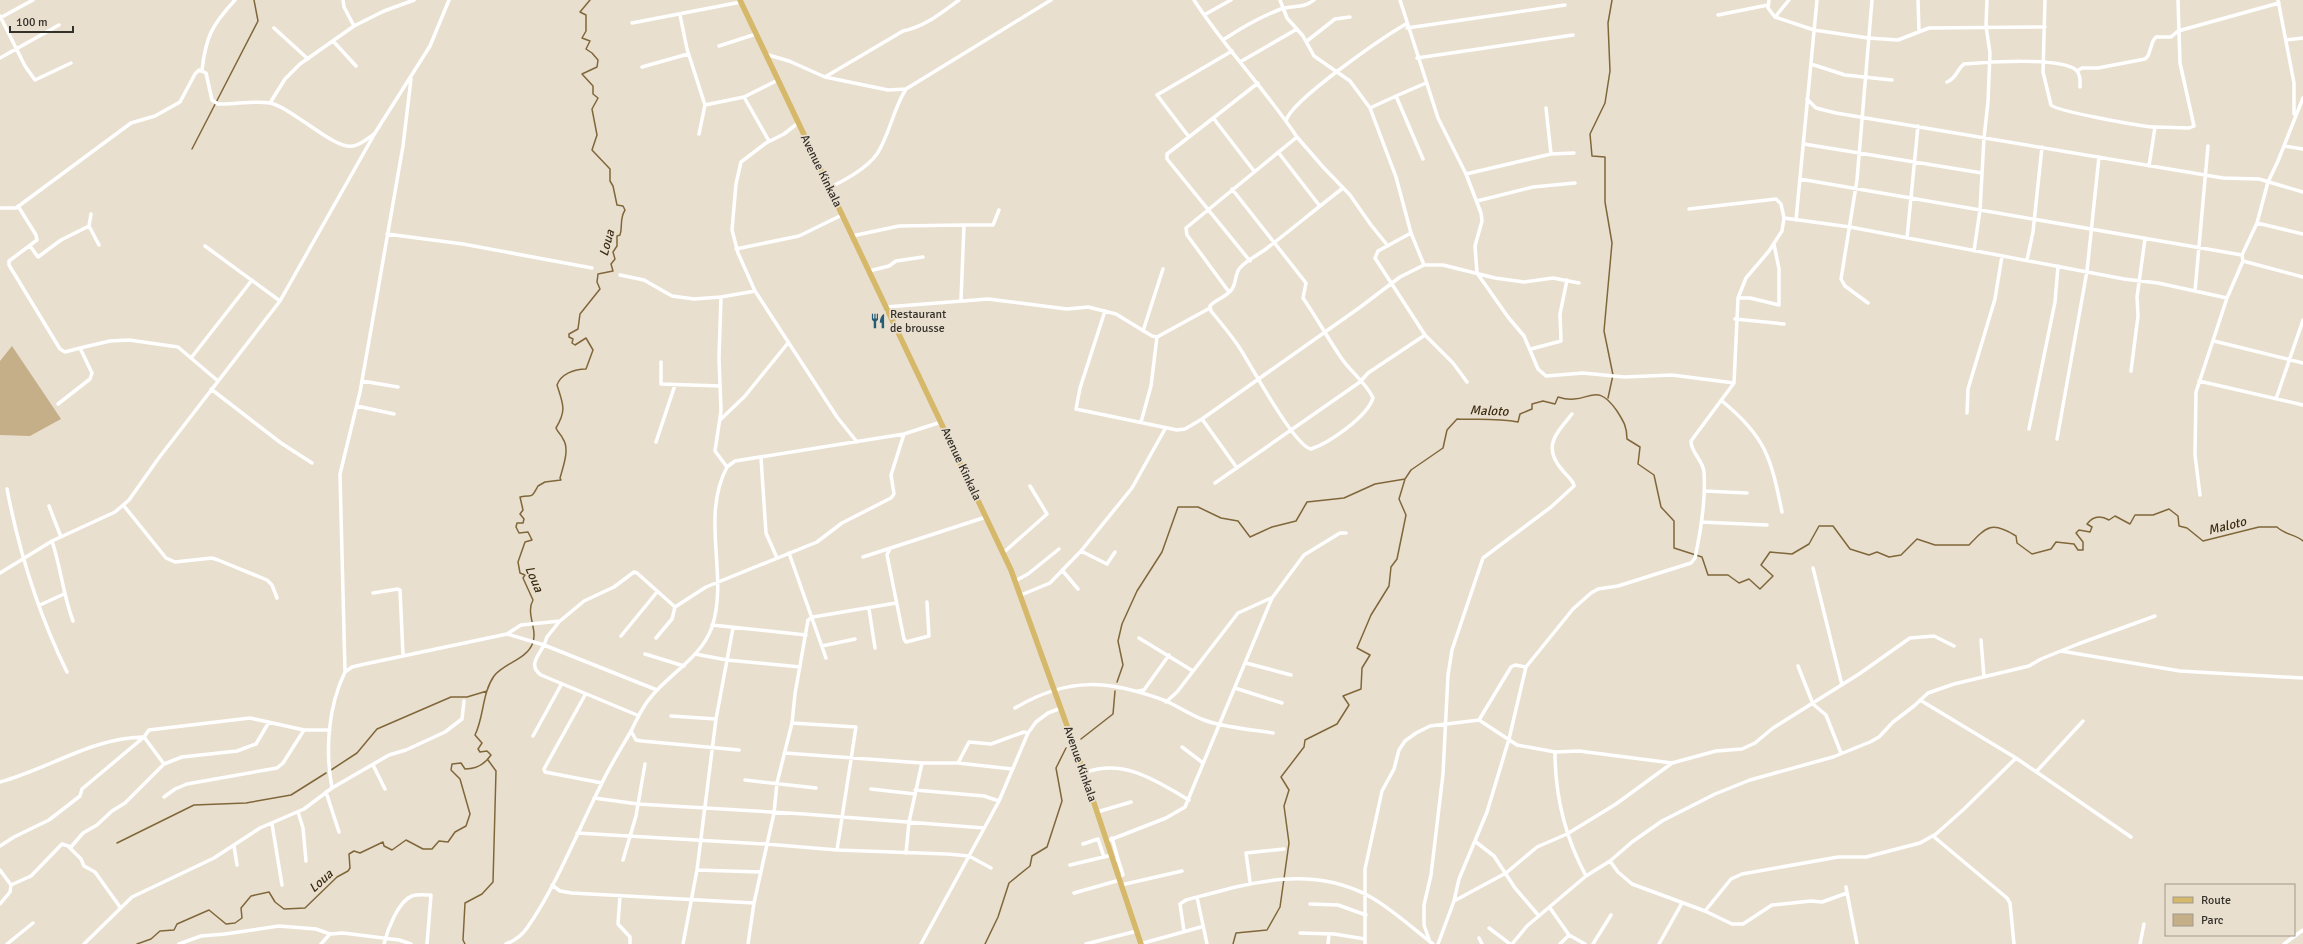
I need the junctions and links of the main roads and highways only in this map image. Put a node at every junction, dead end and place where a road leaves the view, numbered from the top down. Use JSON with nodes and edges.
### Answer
{"nodes":[{"id":1,"x":740,"y":1,"type":"edge"},
{"id":2,"x":1140,"y":944,"type":"edge"}],
"edges":[{"from":1,"to":2,"type":"main road","name":"Avenue Kinkala"}]}
